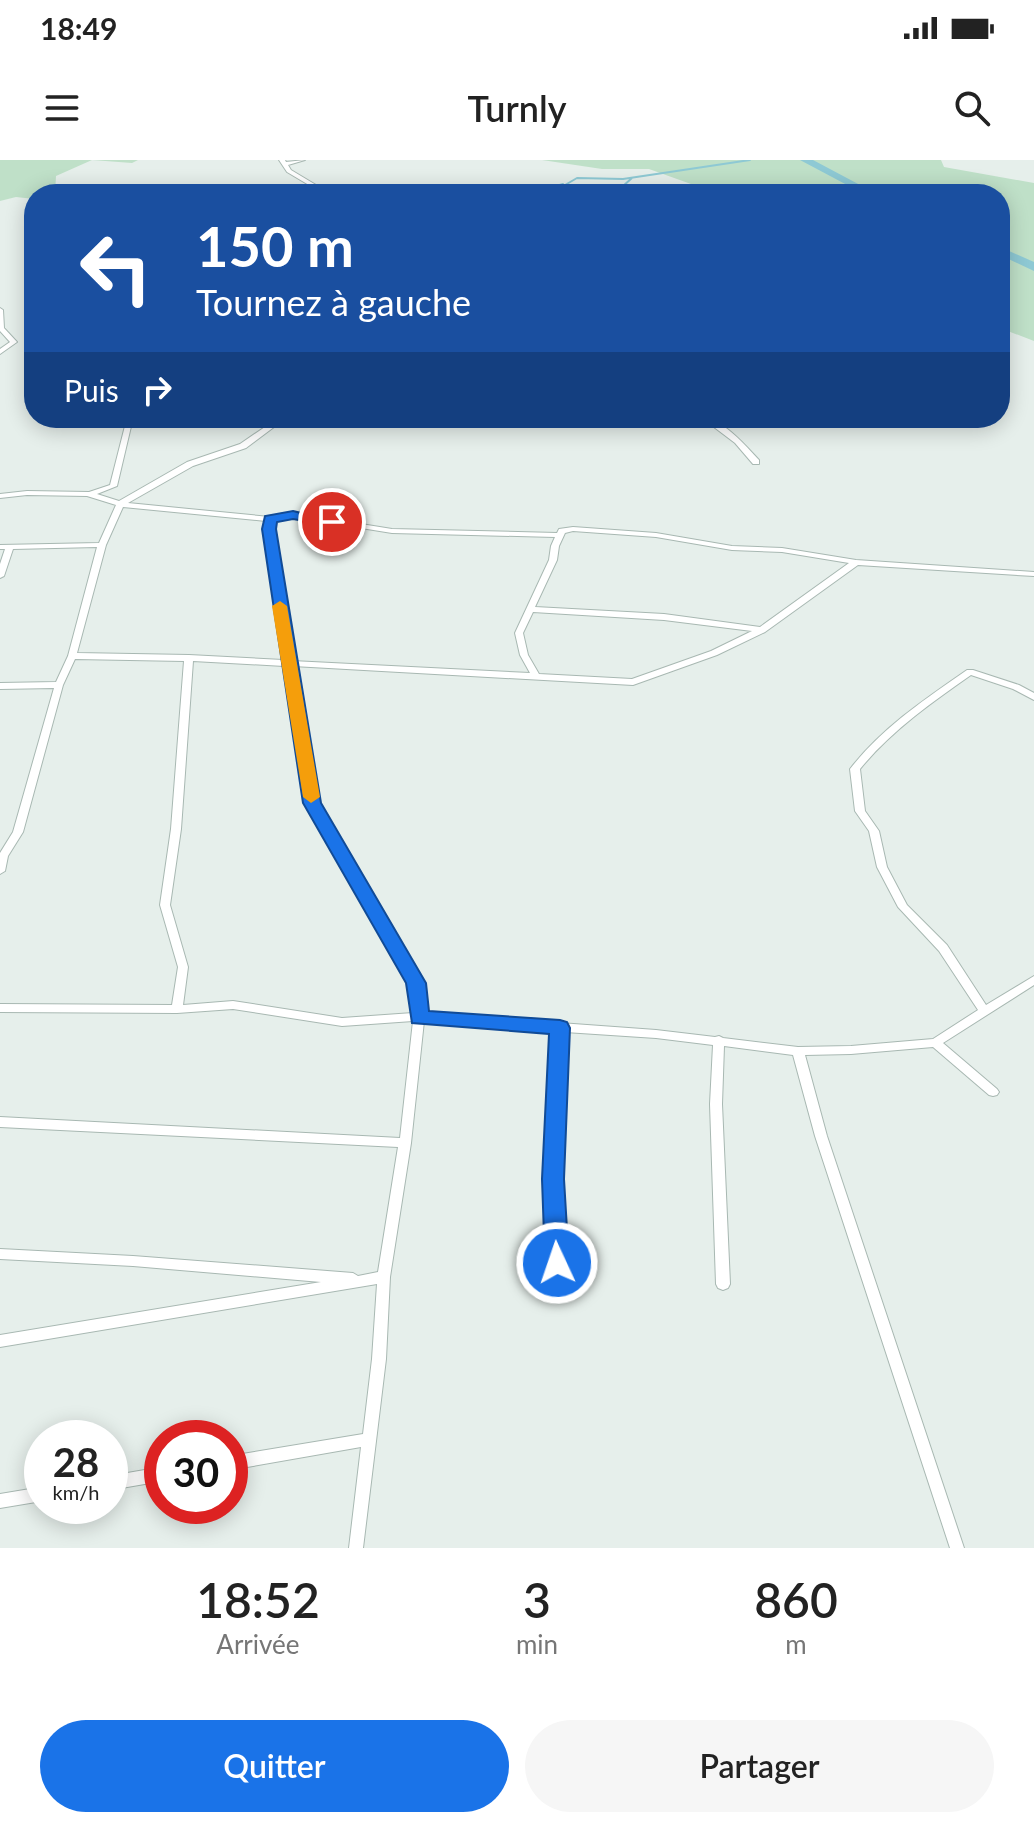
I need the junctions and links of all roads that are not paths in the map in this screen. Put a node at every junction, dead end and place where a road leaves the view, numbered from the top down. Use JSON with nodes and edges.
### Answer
{"nodes":[{"id":1,"x":302,"y":160,"type":"edge"},
{"id":2,"x":283,"y":162,"type":"edge"},
{"id":3,"x":309,"y":184,"type":"edge"},
{"id":4,"x":0,"y":310,"type":"edge"},
{"id":5,"x":0,"y":352,"type":"edge"},
{"id":6,"x":128,"y":428,"type":"edge"},
{"id":7,"x":269,"y":428,"type":"edge"},
{"id":8,"x":719,"y":428,"type":"edge"},
{"id":9,"x":756,"y":462,"type":"dead end"},
{"id":10,"x":113,"y":486,"type":"junction"},
{"id":11,"x":88,"y":494,"type":"junction"},
{"id":12,"x":0,"y":496,"type":"edge"},
{"id":13,"x":116,"y":502,"type":"junction"},
{"id":14,"x":270,"y":519,"type":"junction"},
{"id":15,"x":559,"y":535,"type":"junction"},
{"id":16,"x":102,"y":545,"type":"junction"},
{"id":17,"x":0,"y":547,"type":"edge"},
{"id":18,"x":10,"y":547,"type":"junction"},
{"id":19,"x":856,"y":562,"type":"junction"},
{"id":20,"x":1034,"y":574,"type":"edge"},
{"id":21,"x":0,"y":576,"type":"edge"},
{"id":22,"x":531,"y":609,"type":"junction"},
{"id":23,"x":762,"y":630,"type":"junction"},
{"id":24,"x":72,"y":656,"type":"junction"},
{"id":25,"x":189,"y":658,"type":"junction"},
{"id":26,"x":288,"y":664,"type":"junction"},
{"id":27,"x":536,"y":676,"type":"junction"},
{"id":28,"x":59,"y":685,"type":"junction"},
{"id":29,"x":0,"y":686,"type":"edge"},
{"id":30,"x":1033,"y":698,"type":"edge"},
{"id":31,"x":0,"y":871,"type":"edge"},
{"id":32,"x":1034,"y":980,"type":"edge"},
{"id":33,"x":0,"y":1008,"type":"edge"},
{"id":34,"x":177,"y":1009,"type":"junction"},
{"id":35,"x":985,"y":1012,"type":"junction"},
{"id":36,"x":419,"y":1017,"type":"junction"},
{"id":37,"x":560,"y":1028,"type":"junction"},
{"id":38,"x":719,"y":1040,"type":"junction"},
{"id":39,"x":935,"y":1043,"type":"junction"},
{"id":40,"x":798,"y":1051,"type":"junction"},
{"id":41,"x":993,"y":1092,"type":"dead end"},
{"id":42,"x":0,"y":1122,"type":"edge"},
{"id":43,"x":405,"y":1143,"type":"junction"},
{"id":44,"x":0,"y":1254,"type":"edge"},
{"id":45,"x":557,"y":1263,"type":"dead end"},
{"id":46,"x":378,"y":1279,"type":"junction"},
{"id":47,"x":723,"y":1284,"type":"dead end"},
{"id":48,"x":0,"y":1341,"type":"edge"},
{"id":49,"x":370,"y":1439,"type":"junction"},
{"id":50,"x":248,"y":1460,"type":"edge"},
{"id":51,"x":24,"y":1497,"type":"edge"},
{"id":52,"x":0,"y":1501,"type":"edge"},
{"id":53,"x":356,"y":1548,"type":"edge"},
{"id":54,"x":957,"y":1548,"type":"edge"}],
"edges":[{"from":1,"to":2,"type":"street"},
{"from":2,"to":3,"type":"street"},
{"from":4,"to":5,"type":"street"},
{"from":6,"to":10,"type":"street"},
{"from":7,"to":13,"type":"street"},
{"from":8,"to":9,"type":"street"},
{"from":10,"to":11,"type":"street"},
{"from":10,"to":13,"type":"street"},
{"from":11,"to":12,"type":"street"},
{"from":11,"to":13,"type":"street"},
{"from":13,"to":14,"type":"street"},
{"from":13,"to":16,"type":"street"},
{"from":14,"to":15,"type":"street"},
{"from":14,"to":26,"type":"street"},
{"from":15,"to":19,"type":"street"},
{"from":15,"to":22,"type":"street"},
{"from":16,"to":18,"type":"street"},
{"from":16,"to":24,"type":"street"},
{"from":17,"to":18,"type":"street"},
{"from":18,"to":21,"type":"street"},
{"from":19,"to":20,"type":"street"},
{"from":19,"to":23,"type":"street"},
{"from":22,"to":23,"type":"street"},
{"from":22,"to":27,"type":"street"},
{"from":23,"to":27,"type":"street"},
{"from":24,"to":25,"type":"street"},
{"from":24,"to":28,"type":"street"},
{"from":25,"to":26,"type":"street"},
{"from":25,"to":34,"type":"street"},
{"from":26,"to":27,"type":"street"},
{"from":26,"to":36,"type":"street"},
{"from":28,"to":29,"type":"street"},
{"from":28,"to":31,"type":"street"},
{"from":30,"to":35,"type":"street"},
{"from":32,"to":35,"type":"street"},
{"from":33,"to":34,"type":"street"},
{"from":34,"to":36,"type":"street"},
{"from":35,"to":39,"type":"street"},
{"from":36,"to":37,"type":"street"},
{"from":36,"to":43,"type":"street"},
{"from":37,"to":38,"type":"street"},
{"from":37,"to":45,"type":"street"},
{"from":38,"to":40,"type":"street"},
{"from":38,"to":47,"type":"street"},
{"from":39,"to":40,"type":"street"},
{"from":39,"to":41,"type":"street"},
{"from":40,"to":54,"type":"street"},
{"from":42,"to":43,"type":"street"},
{"from":43,"to":46,"type":"street"},
{"from":44,"to":46,"type":"street"},
{"from":46,"to":48,"type":"street"},
{"from":46,"to":49,"type":"street"},
{"from":49,"to":50,"type":"street"},
{"from":49,"to":53,"type":"street"},
{"from":51,"to":52,"type":"street"}]}
